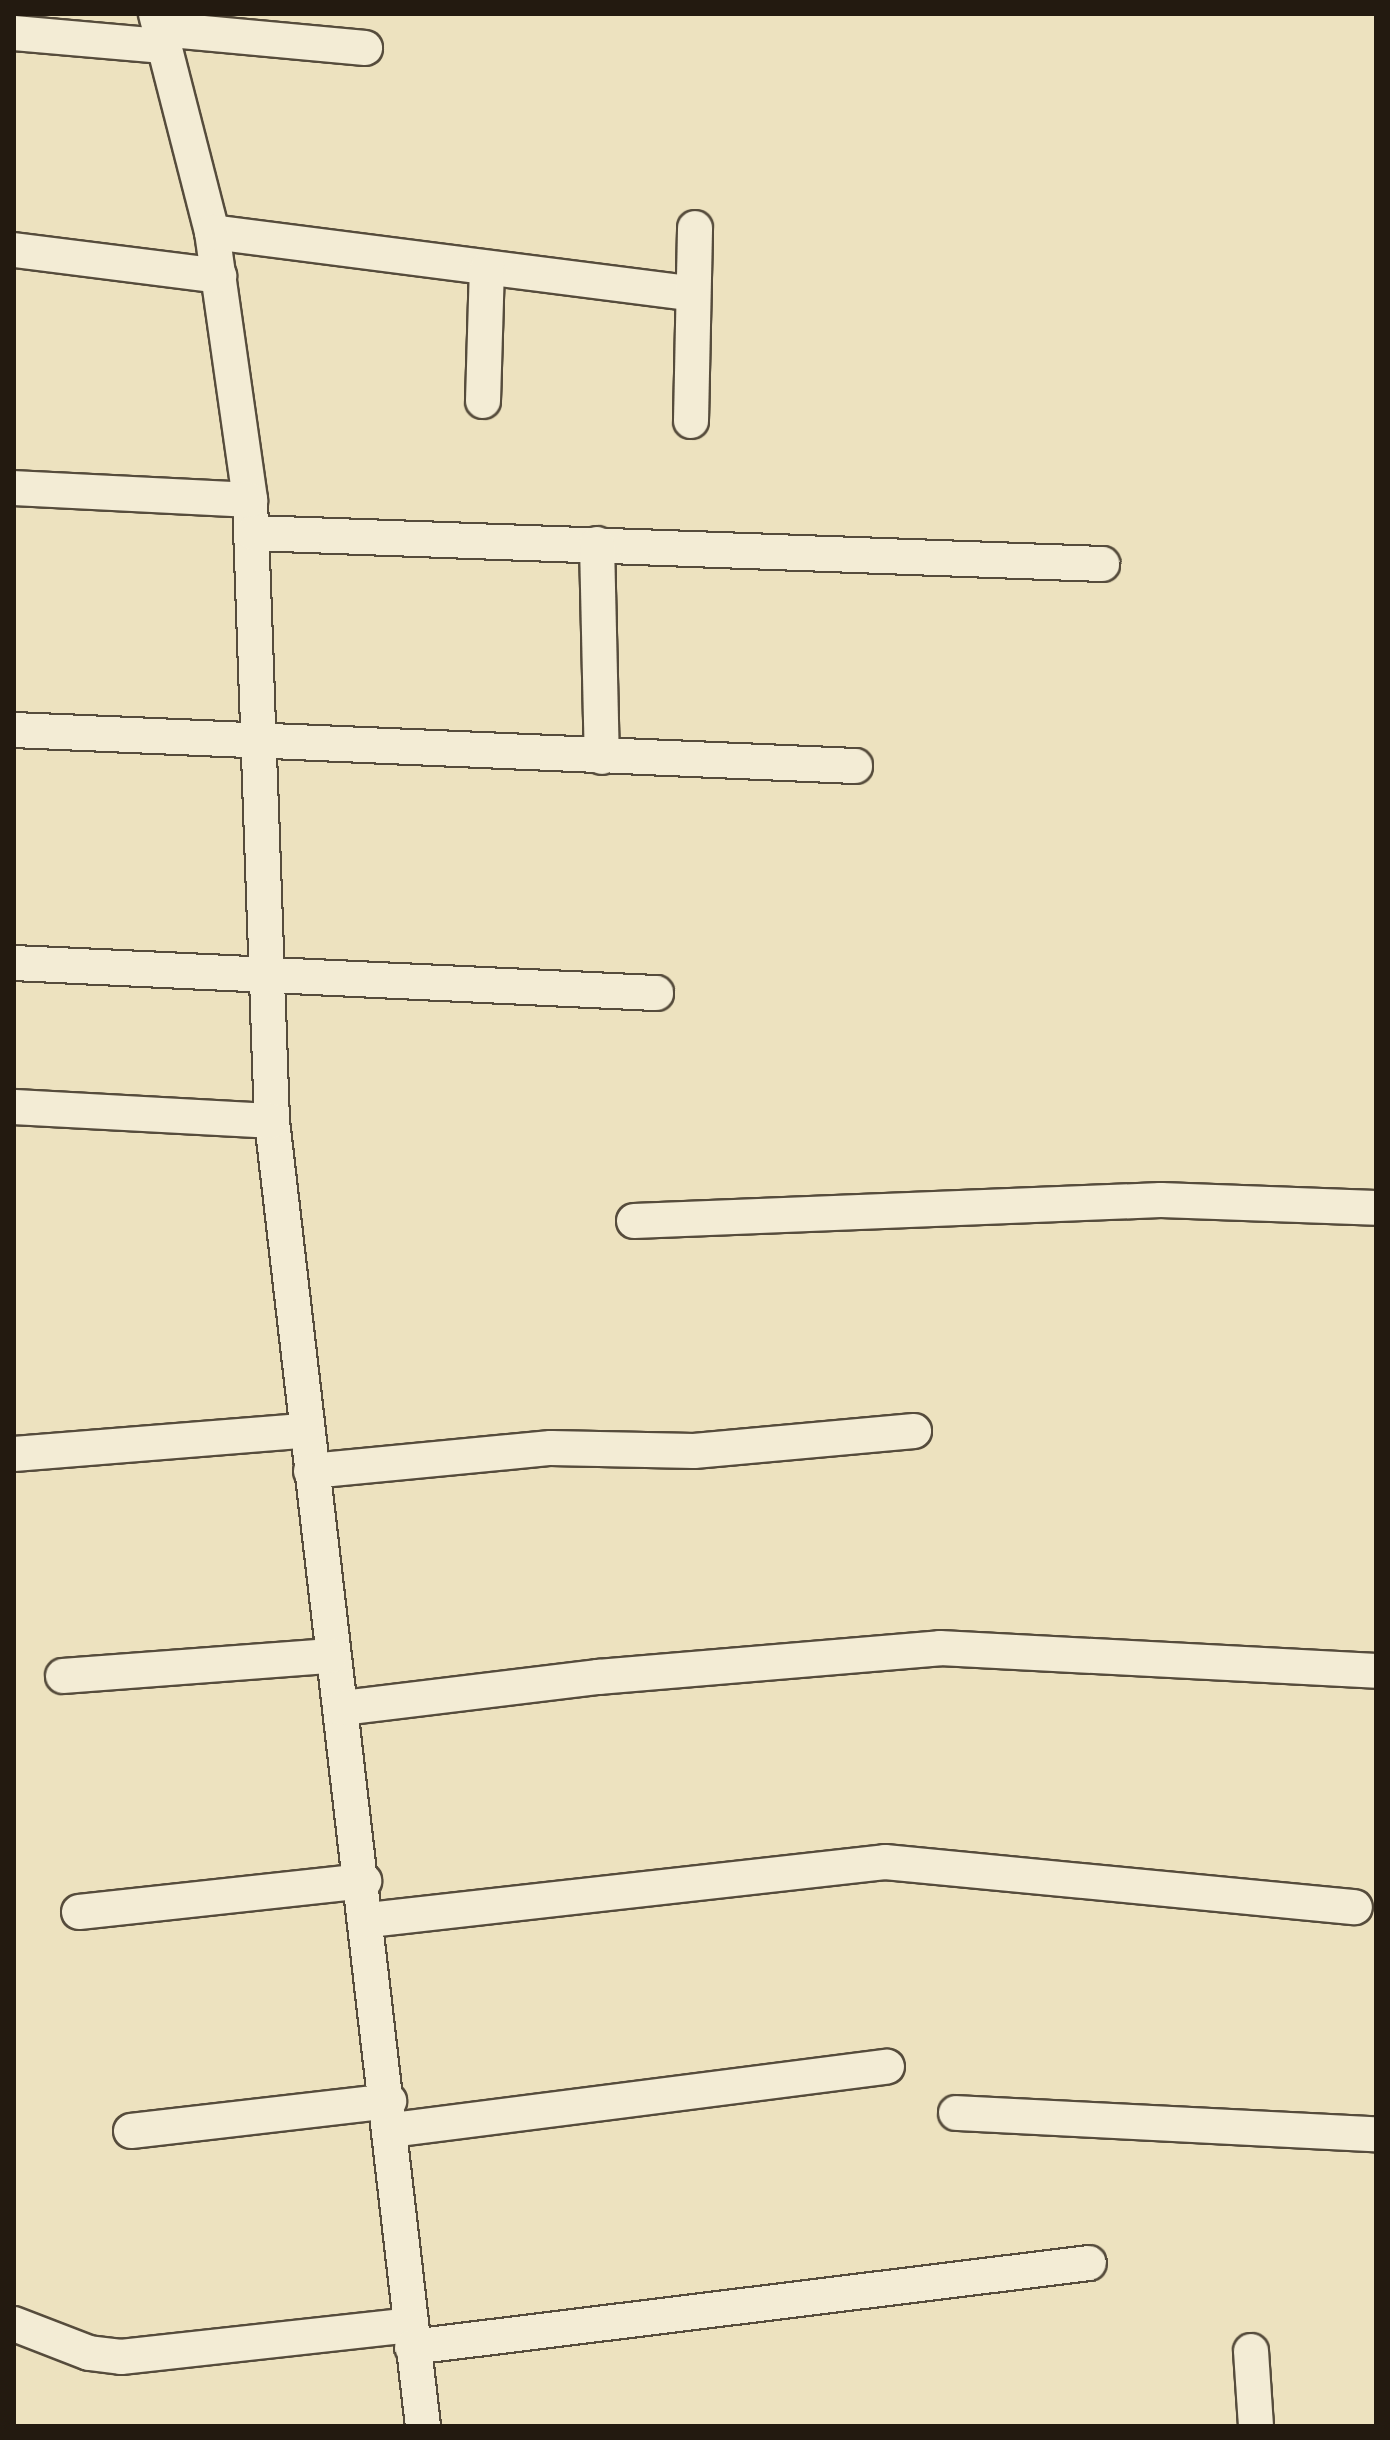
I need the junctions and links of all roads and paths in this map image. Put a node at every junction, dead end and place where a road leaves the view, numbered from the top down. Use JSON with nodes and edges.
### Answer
{"nodes":[{"id":1,"x":160,"y":30,"type":"edge"},
{"id":2,"x":14,"y":33,"type":"edge"},
{"id":3,"x":365,"y":48,"type":"dead end"},
{"id":4,"x":695,"y":228,"type":"dead end"},
{"id":5,"x":212,"y":232,"type":"junction"},
{"id":6,"x":14,"y":250,"type":"edge"},
{"id":7,"x":487,"y":269,"type":"junction"},
{"id":8,"x":219,"y":276,"type":"junction"},
{"id":9,"x":693,"y":294,"type":"junction"},
{"id":10,"x":483,"y":401,"type":"dead end"},
{"id":11,"x":691,"y":421,"type":"dead end"},
{"id":12,"x":14,"y":488,"type":"edge"},
{"id":13,"x":251,"y":516,"type":"junction"},
{"id":14,"x":597,"y":544,"type":"junction"},
{"id":15,"x":1102,"y":564,"type":"dead end"},
{"id":16,"x":14,"y":730,"type":"edge"},
{"id":17,"x":261,"y":743,"type":"junction"},
{"id":18,"x":602,"y":757,"type":"junction"},
{"id":19,"x":855,"y":766,"type":"dead end"},
{"id":20,"x":14,"y":963,"type":"edge"},
{"id":21,"x":264,"y":977,"type":"junction"},
{"id":22,"x":656,"y":993,"type":"dead end"},
{"id":23,"x":14,"y":1107,"type":"edge"},
{"id":24,"x":272,"y":1121,"type":"junction"},
{"id":25,"x":1376,"y":1208,"type":"edge"},
{"id":26,"x":634,"y":1221,"type":"dead end"},
{"id":27,"x":302,"y":1431,"type":"junction"},
{"id":28,"x":914,"y":1431,"type":"dead end"},
{"id":29,"x":14,"y":1454,"type":"edge"},
{"id":30,"x":311,"y":1471,"type":"junction"},
{"id":31,"x":330,"y":1656,"type":"junction"},
{"id":32,"x":1376,"y":1671,"type":"edge"},
{"id":33,"x":63,"y":1676,"type":"dead end"},
{"id":34,"x":342,"y":1708,"type":"junction"},
{"id":35,"x":364,"y":1881,"type":"junction"},
{"id":36,"x":1355,"y":1907,"type":"dead end"},
{"id":37,"x":79,"y":1912,"type":"dead end"},
{"id":38,"x":369,"y":1920,"type":"junction"},
{"id":39,"x":887,"y":2067,"type":"dead end"},
{"id":40,"x":956,"y":2113,"type":"dead end"},
{"id":41,"x":390,"y":2116,"type":"junction"},
{"id":42,"x":131,"y":2131,"type":"dead end"},
{"id":43,"x":1376,"y":2134,"type":"edge"},
{"id":44,"x":1089,"y":2263,"type":"dead end"},
{"id":45,"x":14,"y":2324,"type":"edge"},
{"id":46,"x":411,"y":2336,"type":"junction"},
{"id":47,"x":1251,"y":2351,"type":"dead end"},
{"id":48,"x":423,"y":2426,"type":"edge"},
{"id":49,"x":1256,"y":2426,"type":"edge"}],
"edges":[{"from":1,"to":2,"type":"street"},
{"from":1,"to":3,"type":"street"},
{"from":1,"to":5,"type":"street"},
{"from":4,"to":9,"type":"street"},
{"from":5,"to":7,"type":"street"},
{"from":5,"to":8,"type":"street"},
{"from":6,"to":8,"type":"street"},
{"from":7,"to":9,"type":"street"},
{"from":7,"to":10,"type":"street"},
{"from":8,"to":13,"type":"street"},
{"from":9,"to":11,"type":"street"},
{"from":12,"to":13,"type":"street"},
{"from":13,"to":14,"type":"street"},
{"from":13,"to":17,"type":"street"},
{"from":14,"to":15,"type":"street"},
{"from":14,"to":18,"type":"street"},
{"from":16,"to":17,"type":"street"},
{"from":17,"to":18,"type":"street"},
{"from":17,"to":21,"type":"street"},
{"from":18,"to":19,"type":"street"},
{"from":20,"to":21,"type":"street"},
{"from":21,"to":22,"type":"street"},
{"from":21,"to":24,"type":"street"},
{"from":23,"to":24,"type":"street"},
{"from":24,"to":27,"type":"street"},
{"from":25,"to":26,"type":"street"},
{"from":27,"to":29,"type":"street"},
{"from":27,"to":30,"type":"street"},
{"from":28,"to":30,"type":"street"},
{"from":30,"to":31,"type":"street"},
{"from":31,"to":33,"type":"street"},
{"from":31,"to":34,"type":"street"},
{"from":32,"to":34,"type":"street"},
{"from":34,"to":35,"type":"street"},
{"from":35,"to":37,"type":"street"},
{"from":35,"to":38,"type":"street"},
{"from":36,"to":38,"type":"street"},
{"from":38,"to":41,"type":"street"},
{"from":39,"to":41,"type":"street"},
{"from":40,"to":43,"type":"street"},
{"from":41,"to":42,"type":"street"},
{"from":41,"to":46,"type":"street"},
{"from":44,"to":46,"type":"street"},
{"from":45,"to":46,"type":"street"},
{"from":46,"to":48,"type":"street"},
{"from":47,"to":49,"type":"street"}]}
